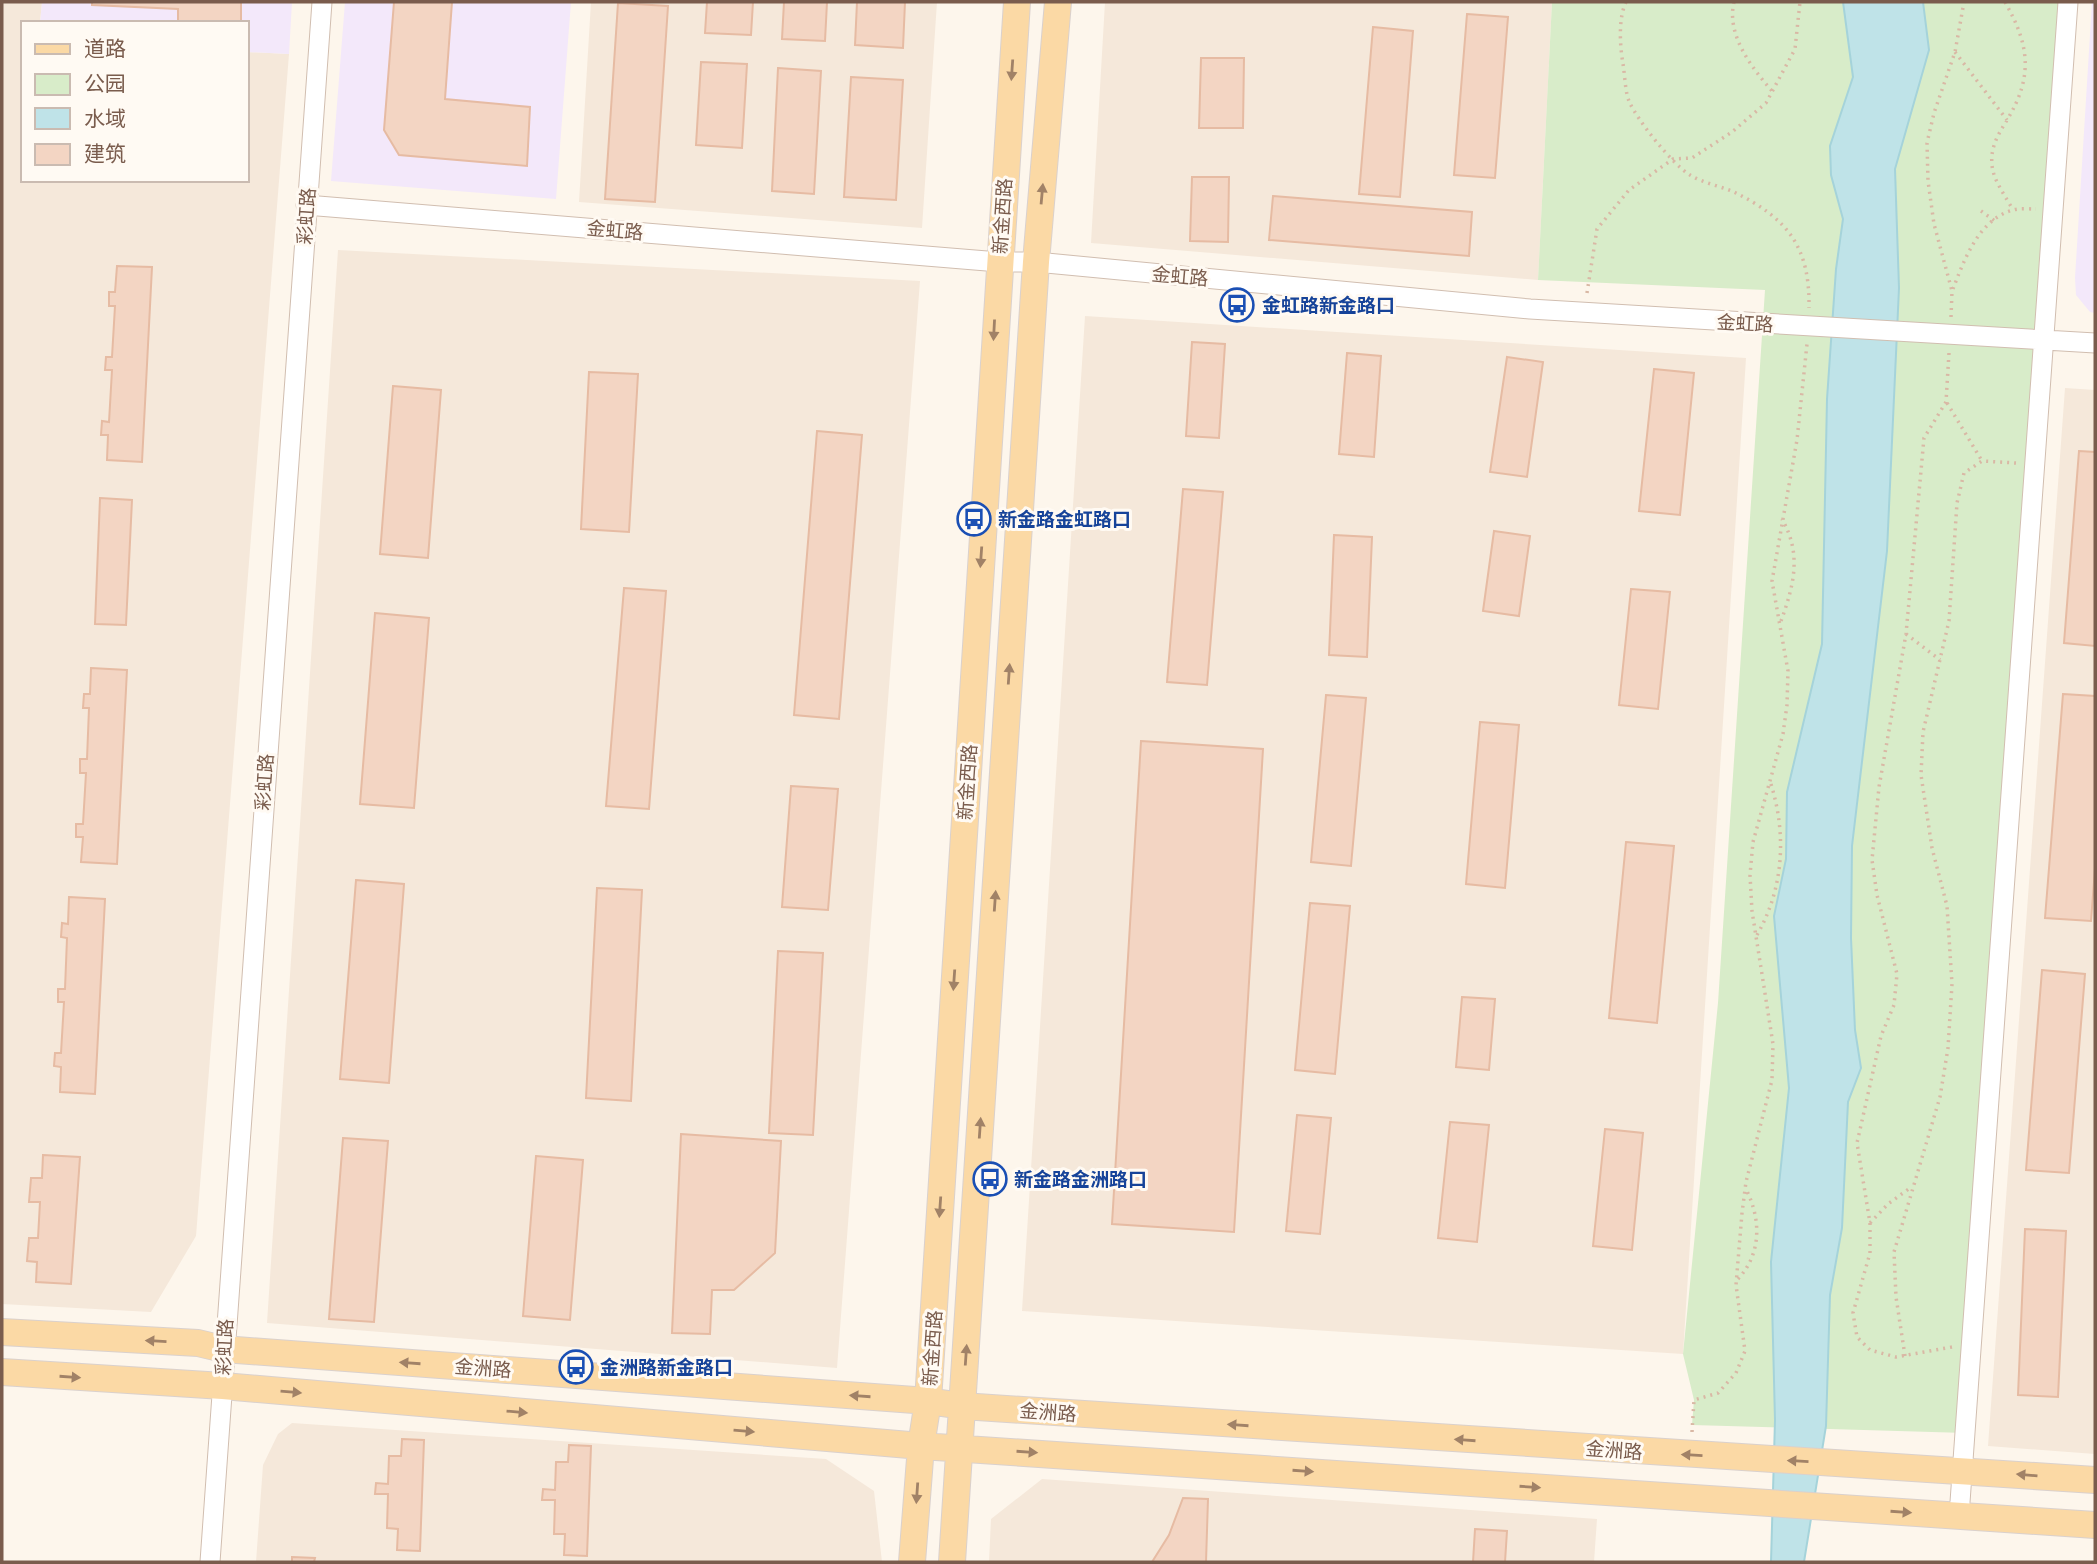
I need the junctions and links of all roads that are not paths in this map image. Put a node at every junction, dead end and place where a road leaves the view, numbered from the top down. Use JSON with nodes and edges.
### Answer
{"nodes":[{"id":1,"x":322,"y":2,"type":"edge"},
{"id":2,"x":1017,"y":2,"type":"edge"},
{"id":3,"x":1058,"y":2,"type":"edge"},
{"id":4,"x":2068,"y":2,"type":"edge"},
{"id":5,"x":306,"y":205,"type":"junction"},
{"id":6,"x":999,"y":262,"type":"junction"},
{"id":7,"x":1036,"y":262,"type":"junction"},
{"id":8,"x":2044,"y":341,"type":"junction"},
{"id":9,"x":2095,"y":343,"type":"edge"},
{"id":10,"x":2,"y":1332,"type":"edge"},
{"id":11,"x":223,"y":1349,"type":"junction"},
{"id":12,"x":2,"y":1373,"type":"edge"},
{"id":13,"x":223,"y":1386,"type":"junction"},
{"id":14,"x":928,"y":1401,"type":"junction"},
{"id":15,"x":962,"y":1406,"type":"junction"},
{"id":16,"x":921,"y":1446,"type":"junction"},
{"id":17,"x":959,"y":1447,"type":"junction"},
{"id":18,"x":1964,"y":1470,"type":"junction"},
{"id":19,"x":2095,"y":1480,"type":"edge"},
{"id":20,"x":1959,"y":1516,"type":"junction"},
{"id":21,"x":2095,"y":1525,"type":"edge"},
{"id":22,"x":210,"y":1562,"type":"edge"},
{"id":23,"x":912,"y":1562,"type":"edge"},
{"id":24,"x":952,"y":1562,"type":"edge"}],
"edges":[{"from":1,"to":5,"type":"street","name":"彩虹路"},
{"from":2,"to":6,"type":"main road","name":"新金西路","one_way":true},
{"from":7,"to":3,"type":"main road","name":"新金西路","one_way":true},
{"from":4,"to":8,"type":"street"},
{"from":5,"to":6,"type":"street","name":"金虹路"},
{"from":5,"to":11,"type":"street","name":"彩虹路"},
{"from":6,"to":7,"type":"street","name":"金虹路"},
{"from":6,"to":14,"type":"main road","name":"新金西路","one_way":true},
{"from":7,"to":8,"type":"street","name":"金虹路"},
{"from":15,"to":7,"type":"main road","name":"新金西路","one_way":true},
{"from":8,"to":9,"type":"street","name":"金虹路"},
{"from":8,"to":18,"type":"street"},
{"from":11,"to":10,"type":"main road","name":"金洲路","one_way":true},
{"from":11,"to":13,"type":"street","name":"彩虹路"},
{"from":14,"to":11,"type":"main road","name":"金洲路","one_way":true},
{"from":12,"to":13,"type":"main road","name":"金洲路","one_way":true},
{"from":13,"to":16,"type":"main road","name":"金洲路","one_way":true},
{"from":13,"to":22,"type":"street","name":"彩虹路"},
{"from":14,"to":15,"type":"main road","name":"金洲路"},
{"from":14,"to":16,"type":"main road","name":"新金西路"},
{"from":15,"to":17,"type":"main road","name":"新金西路"},
{"from":18,"to":15,"type":"main road","name":"金洲路","one_way":true},
{"from":16,"to":17,"type":"main road","name":"金洲路"},
{"from":16,"to":23,"type":"main road","name":"新金西路","one_way":true},
{"from":17,"to":20,"type":"main road","name":"金洲路","one_way":true},
{"from":17,"to":24,"type":"main road","name":"新金西路"},
{"from":19,"to":18,"type":"main road","name":"金洲路","one_way":true},
{"from":18,"to":20,"type":"street"},
{"from":20,"to":21,"type":"main road","name":"金洲路"}]}
